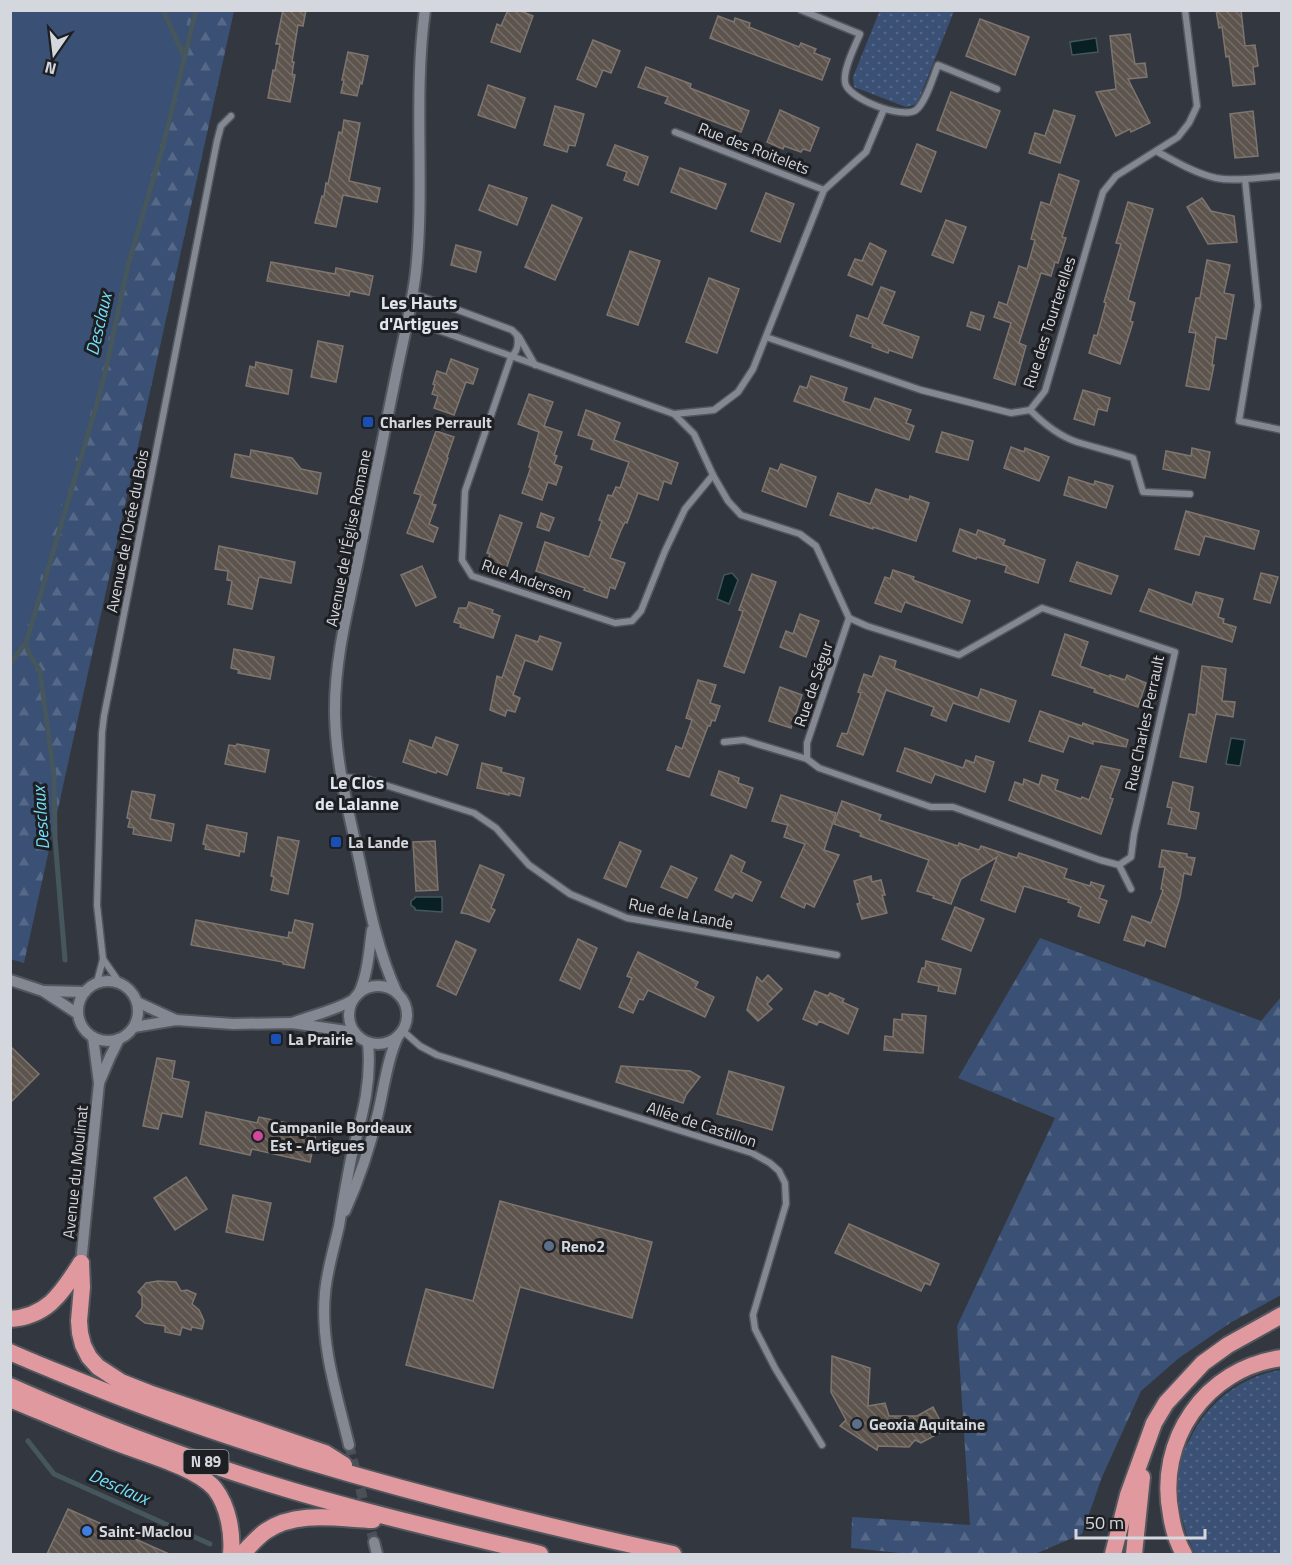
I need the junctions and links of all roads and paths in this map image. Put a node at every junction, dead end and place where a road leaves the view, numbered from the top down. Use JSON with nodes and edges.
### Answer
{"nodes":[{"id":1,"x":425,"y":10,"type":"edge"},
{"id":2,"x":801,"y":10,"type":"edge"},
{"id":3,"x":1185,"y":10,"type":"edge"},
{"id":4,"x":997,"y":89,"type":"dead end"},
{"id":5,"x":884,"y":108,"type":"junction"},
{"id":6,"x":231,"y":116,"type":"dead end"},
{"id":7,"x":675,"y":132,"type":"dead end"},
{"id":8,"x":1156,"y":151,"type":"junction"},
{"id":9,"x":1281,"y":176,"type":"edge"},
{"id":10,"x":1245,"y":179,"type":"junction"},
{"id":11,"x":824,"y":190,"type":"junction"},
{"id":12,"x":412,"y":293,"type":"junction"},
{"id":13,"x":407,"y":319,"type":"junction"},
{"id":14,"x":518,"y":335,"type":"junction"},
{"id":15,"x":766,"y":337,"type":"junction"},
{"id":16,"x":511,"y":357,"type":"junction"},
{"id":17,"x":536,"y":366,"type":"junction"},
{"id":18,"x":1029,"y":410,"type":"junction"},
{"id":19,"x":674,"y":414,"type":"junction"},
{"id":20,"x":1281,"y":430,"type":"edge"},
{"id":21,"x":712,"y":475,"type":"junction"},
{"id":22,"x":1190,"y":494,"type":"dead end"},
{"id":23,"x":849,"y":618,"type":"junction"},
{"id":24,"x":724,"y":742,"type":"dead end"},
{"id":25,"x":807,"y":759,"type":"junction"},
{"id":26,"x":341,"y":777,"type":"junction"},
{"id":27,"x":1119,"y":865,"type":"junction"},
{"id":28,"x":1131,"y":889,"type":"dead end"},
{"id":29,"x":373,"y":926,"type":"junction"},
{"id":30,"x":837,"y":955,"type":"dead end"},
{"id":31,"x":104,"y":959,"type":"junction"},
{"id":32,"x":10,"y":980,"type":"edge"},
{"id":33,"x":97,"y":982,"type":"junction"},
{"id":34,"x":119,"y":982,"type":"junction"},
{"id":35,"x":43,"y":991,"type":"junction"},
{"id":36,"x":85,"y":992,"type":"junction"},
{"id":37,"x":397,"y":993,"type":"junction"},
{"id":38,"x":356,"y":997,"type":"junction"},
{"id":39,"x":137,"y":1002,"type":"junction"},
{"id":40,"x":78,"y":1014,"type":"junction"},
{"id":41,"x":176,"y":1020,"type":"junction"},
{"id":42,"x":292,"y":1023,"type":"junction"},
{"id":43,"x":134,"y":1027,"type":"junction"},
{"id":44,"x":401,"y":1034,"type":"junction"},
{"id":45,"x":93,"y":1037,"type":"junction"},
{"id":46,"x":119,"y":1040,"type":"junction"},
{"id":47,"x":364,"y":1040,"type":"junction"},
{"id":48,"x":99,"y":1083,"type":"junction"},
{"id":49,"x":338,"y":1228,"type":"junction"},
{"id":50,"x":81,"y":1263,"type":"junction"},
{"id":51,"x":1281,"y":1315,"type":"edge"},
{"id":52,"x":10,"y":1320,"type":"edge"},
{"id":53,"x":10,"y":1352,"type":"edge"},
{"id":54,"x":1281,"y":1358,"type":"edge"},
{"id":55,"x":10,"y":1386,"type":"edge"},
{"id":56,"x":10,"y":1399,"type":"edge"},
{"id":57,"x":350,"y":1445,"type":"tunnel mouth"},
{"id":58,"x":822,"y":1445,"type":"dead end"},
{"id":59,"x":1145,"y":1449,"type":"junction"},
{"id":60,"x":366,"y":1478,"type":"junction"},
{"id":61,"x":406,"y":1522,"type":"junction"},
{"id":62,"x":374,"y":1542,"type":"tunnel mouth"},
{"id":63,"x":231,"y":1554,"type":"edge"},
{"id":64,"x":242,"y":1554,"type":"edge"},
{"id":65,"x":377,"y":1554,"type":"edge"},
{"id":66,"x":540,"y":1554,"type":"edge"},
{"id":67,"x":673,"y":1554,"type":"edge"},
{"id":68,"x":1113,"y":1554,"type":"edge"},
{"id":69,"x":1134,"y":1554,"type":"edge"},
{"id":70,"x":1184,"y":1554,"type":"edge"}],
"edges":[{"from":1,"to":12,"type":"street","name":"Avenue de l'Église Romane"},
{"from":2,"to":5,"type":"street"},
{"from":3,"to":8,"type":"street","name":"Rue des Tourterelles"},
{"from":4,"to":5,"type":"street"},
{"from":5,"to":11,"type":"street"},
{"from":6,"to":31,"type":"street","name":"Avenue de l'Orée du Bois"},
{"from":7,"to":11,"type":"street","name":"Rue des Roitelets"},
{"from":8,"to":10,"type":"street"},
{"from":8,"to":18,"type":"street","name":"Rue des Tourterelles"},
{"from":9,"to":10,"type":"street"},
{"from":10,"to":20,"type":"street"},
{"from":11,"to":15,"type":"street"},
{"from":12,"to":13,"type":"street","name":"Avenue de l'Église Romane"},
{"from":12,"to":14,"type":"street"},
{"from":13,"to":16,"type":"street"},
{"from":13,"to":26,"type":"street","name":"Avenue de l'Église Romane"},
{"from":14,"to":16,"type":"street"},
{"from":14,"to":17,"type":"street"},
{"from":15,"to":18,"type":"street","name":"Rue des Tourterelles"},
{"from":15,"to":19,"type":"street"},
{"from":16,"to":17,"type":"street"},
{"from":16,"to":21,"type":"street","name":"Rue Andersen"},
{"from":17,"to":19,"type":"street"},
{"from":18,"to":22,"type":"street"},
{"from":19,"to":21,"type":"street"},
{"from":21,"to":23,"type":"street"},
{"from":23,"to":25,"type":"street","name":"Rue de Ségur"},
{"from":23,"to":27,"type":"street","name":"Rue Charles Perrault"},
{"from":24,"to":25,"type":"street"},
{"from":25,"to":27,"type":"street"},
{"from":26,"to":29,"type":"street","name":"Avenue de l'Église Romane"},
{"from":26,"to":30,"type":"street","name":"Rue de la Lande"},
{"from":27,"to":28,"type":"street"},
{"from":29,"to":37,"type":"street","name":"Avenue de l'Église Romane"},
{"from":29,"to":38,"type":"street","name":"Avenue de l'Église Romane"},
{"from":31,"to":33,"type":"street"},
{"from":31,"to":34,"type":"street"},
{"from":32,"to":35,"type":"street"},
{"from":33,"to":34,"type":"street"},
{"from":33,"to":36,"type":"street"},
{"from":34,"to":39,"type":"street"},
{"from":35,"to":36,"type":"street"},
{"from":35,"to":40,"type":"street"},
{"from":36,"to":40,"type":"street"},
{"from":37,"to":38,"type":"street"},
{"from":37,"to":44,"type":"street"},
{"from":38,"to":42,"type":"street"},
{"from":38,"to":47,"type":"street"},
{"from":39,"to":41,"type":"street"},
{"from":39,"to":43,"type":"street"},
{"from":40,"to":45,"type":"street"},
{"from":41,"to":42,"type":"street"},
{"from":41,"to":43,"type":"street"},
{"from":42,"to":47,"type":"street"},
{"from":43,"to":46,"type":"street"},
{"from":44,"to":47,"type":"street"},
{"from":44,"to":49,"type":"street"},
{"from":44,"to":58,"type":"street","name":"Allée de Castillon"},
{"from":45,"to":46,"type":"street"},
{"from":45,"to":48,"type":"street","name":"Avenue du Moulinat"},
{"from":46,"to":48,"type":"street","name":"Avenue du Moulinat"},
{"from":47,"to":49,"type":"street"},
{"from":48,"to":50,"type":"street","name":"Avenue du Moulinat"},
{"from":49,"to":57,"type":"street"},
{"from":50,"to":52,"type":"highway"},
{"from":50,"to":60,"type":"highway"},
{"from":51,"to":59,"type":"highway"},
{"from":53,"to":60,"type":"highway","number":"N 89"},
{"from":54,"to":70,"type":"highway"},
{"from":55,"to":61,"type":"highway","number":"N 89"},
{"from":56,"to":63,"type":"highway"},
{"from":59,"to":68,"type":"highway"},
{"from":59,"to":69,"type":"highway"},
{"from":60,"to":67,"type":"highway","number":"N 89"},
{"from":61,"to":64,"type":"highway"},
{"from":61,"to":66,"type":"highway","number":"N 89"},
{"from":62,"to":65,"type":"street"}]}
